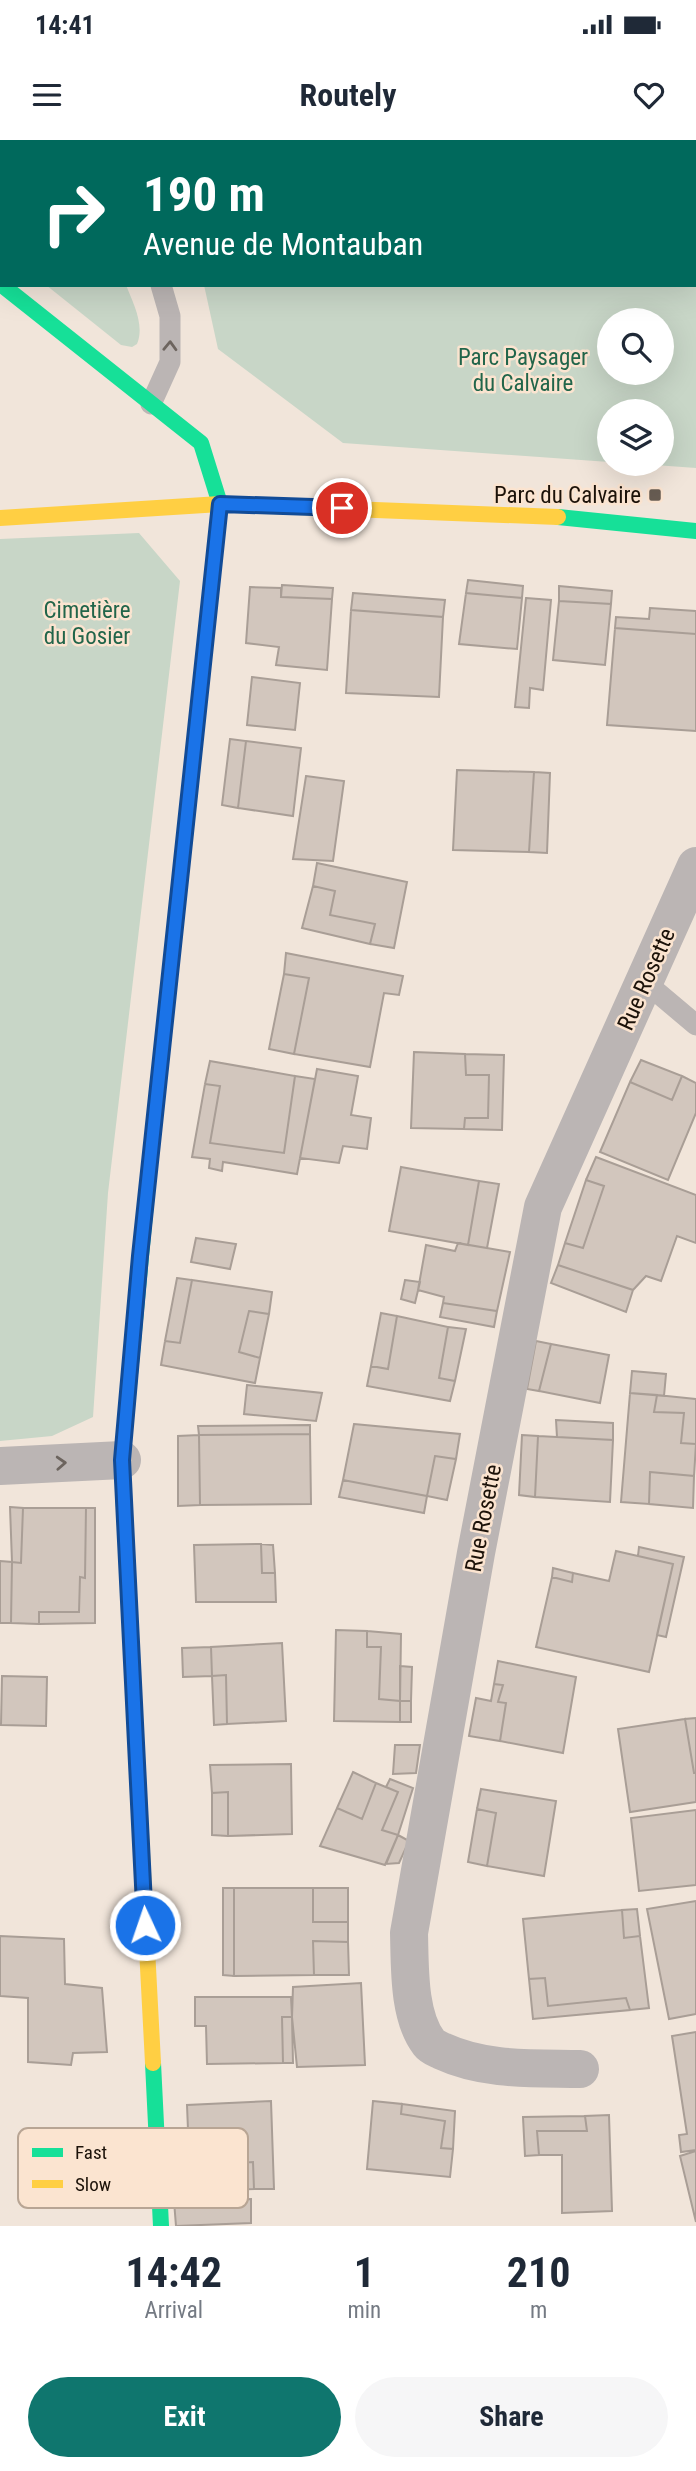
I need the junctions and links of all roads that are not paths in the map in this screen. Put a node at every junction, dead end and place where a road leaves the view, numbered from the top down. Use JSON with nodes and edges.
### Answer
{"nodes":[{"id":1,"x":4,"y":287,"type":"edge"},
{"id":2,"x":162,"y":287,"type":"edge"},
{"id":3,"x":151,"y":404,"type":"junction"},
{"id":4,"x":220,"y":504,"type":"junction"},
{"id":5,"x":0,"y":518,"type":"edge"},
{"id":6,"x":696,"y":531,"type":"edge"},
{"id":7,"x":696,"y":866,"type":"edge"},
{"id":8,"x":645,"y":982,"type":"junction"},
{"id":9,"x":696,"y":1025,"type":"edge"},
{"id":10,"x":122,"y":1460,"type":"junction"},
{"id":11,"x":0,"y":1466,"type":"edge"},
{"id":12,"x":580,"y":2069,"type":"dead end"},
{"id":13,"x":156,"y":2128,"type":"edge"},
{"id":14,"x":160,"y":2208,"type":"edge"},
{"id":15,"x":161,"y":2226,"type":"edge"}],
"edges":[{"from":1,"to":3,"type":"street"},
{"from":3,"to":2,"type":"lane","one_way":true},
{"from":3,"to":4,"type":"street"},
{"from":4,"to":5,"type":"street"},
{"from":4,"to":6,"type":"street"},
{"from":4,"to":10,"type":"street"},
{"from":7,"to":8,"type":"street","name":"Rue Rosette"},
{"from":8,"to":9,"type":"lane"},
{"from":8,"to":12,"type":"street","name":"Rue Rosette"},
{"from":11,"to":10,"type":"street","one_way":true},
{"from":10,"to":13,"type":"street"},
{"from":14,"to":15,"type":"street"}]}
